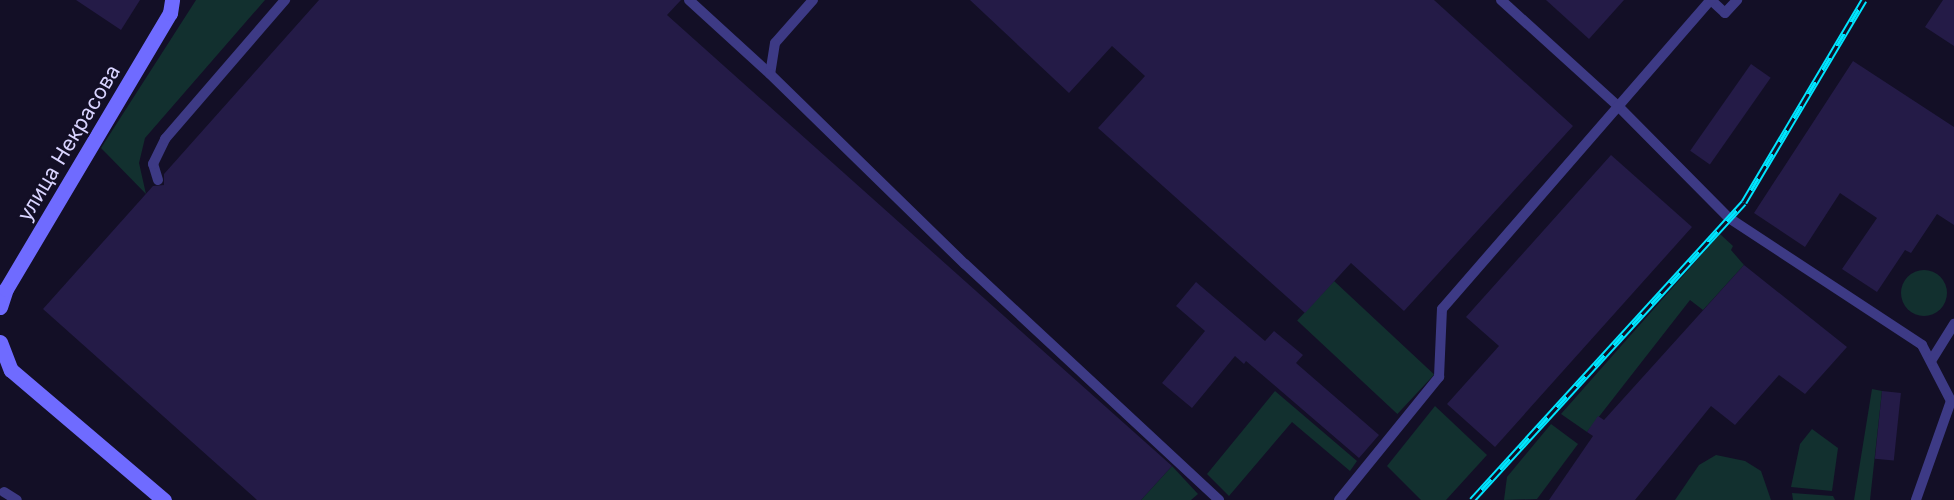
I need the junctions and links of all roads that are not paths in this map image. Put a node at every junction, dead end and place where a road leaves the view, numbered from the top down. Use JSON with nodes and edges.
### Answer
{"nodes":[{"id":1,"x":172,"y":0,"type":"edge"},
{"id":2,"x":285,"y":0,"type":"edge"},
{"id":3,"x":689,"y":0,"type":"edge"},
{"id":4,"x":813,"y":0,"type":"edge"},
{"id":5,"x":1501,"y":0,"type":"edge"},
{"id":6,"x":1711,"y":0,"type":"edge"},
{"id":7,"x":1737,"y":0,"type":"edge"},
{"id":8,"x":770,"y":74,"type":"junction"},
{"id":9,"x":1618,"y":106,"type":"junction"},
{"id":10,"x":158,"y":180,"type":"dead end"},
{"id":11,"x":0,"y":307,"type":"edge"},
{"id":12,"x":1954,"y":324,"type":"edge"},
{"id":13,"x":0,"y":342,"type":"edge"},
{"id":14,"x":1930,"y":361,"type":"junction"},
{"id":15,"x":4,"y":492,"type":"dead end"},
{"id":16,"x":17,"y":500,"type":"edge"},
{"id":17,"x":164,"y":500,"type":"edge"},
{"id":18,"x":1219,"y":500,"type":"edge"},
{"id":19,"x":1339,"y":500,"type":"edge"},
{"id":20,"x":1916,"y":500,"type":"edge"}],
"edges":[{"from":1,"to":11,"type":"main road","name":"улица Некрасова"},
{"from":2,"to":10,"type":"lane"},
{"from":3,"to":8,"type":"lane"},
{"from":4,"to":8,"type":"lane"},
{"from":5,"to":9,"type":"lane"},
{"from":6,"to":7,"type":"lane"},
{"from":6,"to":9,"type":"lane"},
{"from":8,"to":18,"type":"lane"},
{"from":9,"to":14,"type":"lane"},
{"from":9,"to":19,"type":"lane"},
{"from":12,"to":14,"type":"lane"},
{"from":13,"to":17,"type":"main road"},
{"from":14,"to":20,"type":"lane"},
{"from":15,"to":16,"type":"lane"}]}
